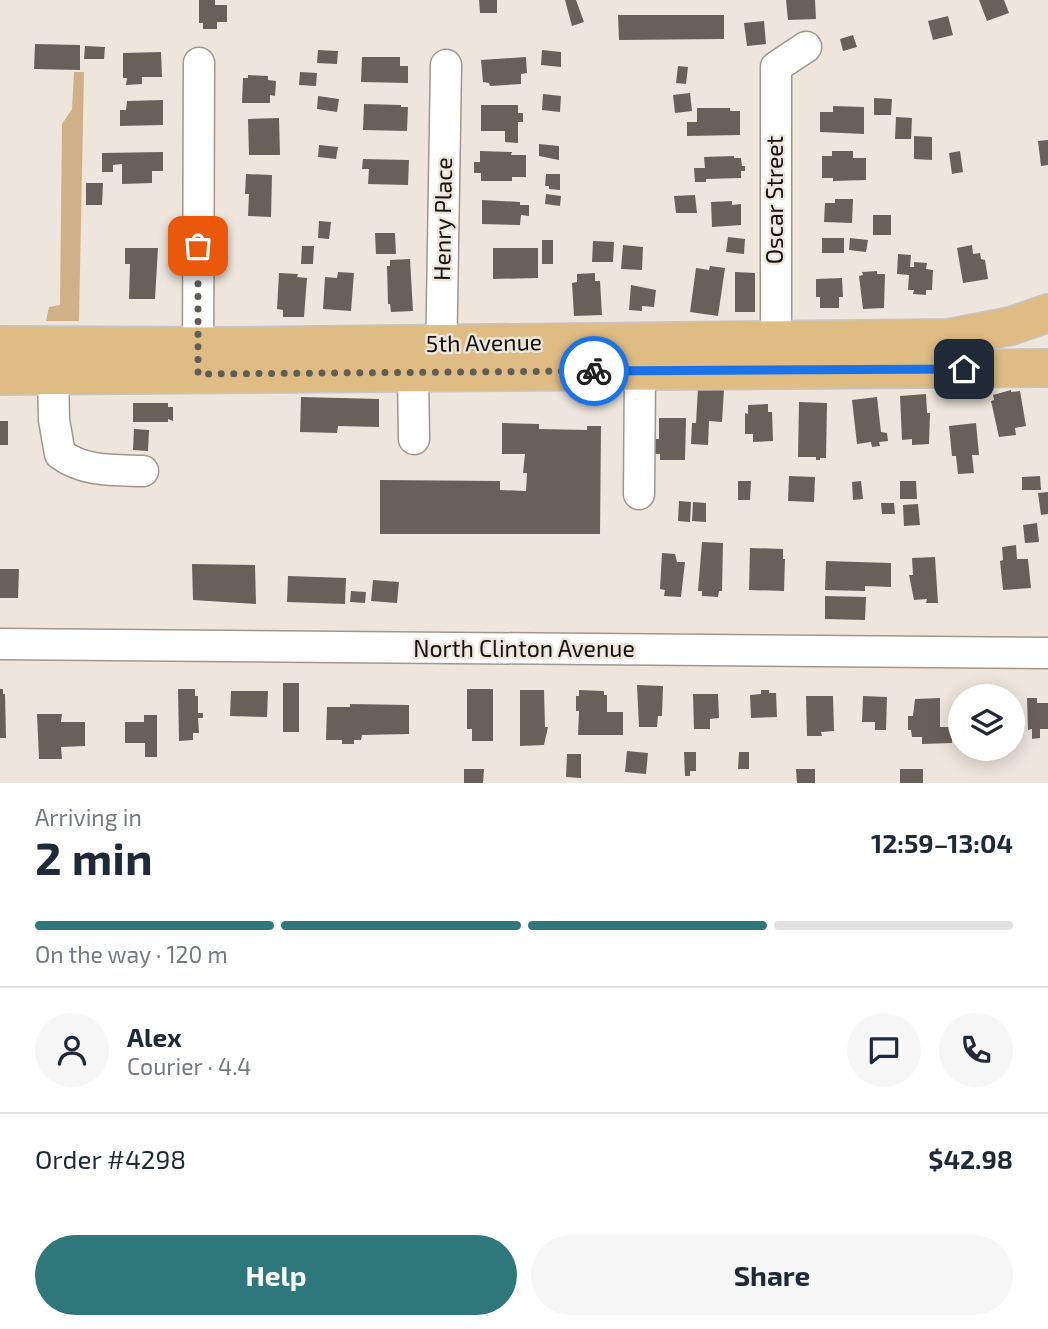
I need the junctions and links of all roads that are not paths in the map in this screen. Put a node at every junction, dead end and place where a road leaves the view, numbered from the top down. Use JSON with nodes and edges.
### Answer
{"nodes":[{"id":1,"x":806,"y":47,"type":"dead end"},
{"id":2,"x":199,"y":63,"type":"dead end"},
{"id":3,"x":446,"y":65,"type":"dead end"},
{"id":4,"x":1048,"y":313,"type":"edge"},
{"id":5,"x":0,"y":345,"type":"edge"},
{"id":6,"x":775,"y":355,"type":"junction"},
{"id":7,"x":198,"y":360,"type":"junction"},
{"id":8,"x":432,"y":363,"type":"junction"},
{"id":9,"x":1048,"y":368,"type":"edge"},
{"id":10,"x":640,"y":371,"type":"junction"},
{"id":11,"x":0,"y":376,"type":"edge"},
{"id":12,"x":53,"y":376,"type":"junction"},
{"id":13,"x":414,"y":439,"type":"dead end"},
{"id":14,"x":143,"y":471,"type":"dead end"},
{"id":15,"x":639,"y":494,"type":"dead end"},
{"id":16,"x":0,"y":645,"type":"edge"},
{"id":17,"x":1048,"y":653,"type":"edge"}],
"edges":[{"from":1,"to":6,"type":"street","name":"Oscar Street"},
{"from":2,"to":7,"type":"street"},
{"from":3,"to":8,"type":"street","name":"Henry Place"},
{"from":4,"to":6,"type":"main road","name":"5th Avenue"},
{"from":5,"to":7,"type":"main road","name":"5th Avenue"},
{"from":6,"to":8,"type":"main road","name":"5th Avenue"},
{"from":6,"to":9,"type":"main road","name":"5th Avenue"},
{"from":6,"to":10,"type":"main road","name":"5th Avenue"},
{"from":7,"to":8,"type":"main road","name":"5th Avenue"},
{"from":7,"to":12,"type":"main road","name":"5th Avenue"},
{"from":8,"to":10,"type":"main road","name":"5th Avenue"},
{"from":8,"to":13,"type":"street","name":"Henry Place"},
{"from":10,"to":15,"type":"street"},
{"from":11,"to":12,"type":"main road","name":"5th Avenue"},
{"from":12,"to":14,"type":"street"},
{"from":16,"to":17,"type":"street","name":"North Clinton Avenue"}]}
